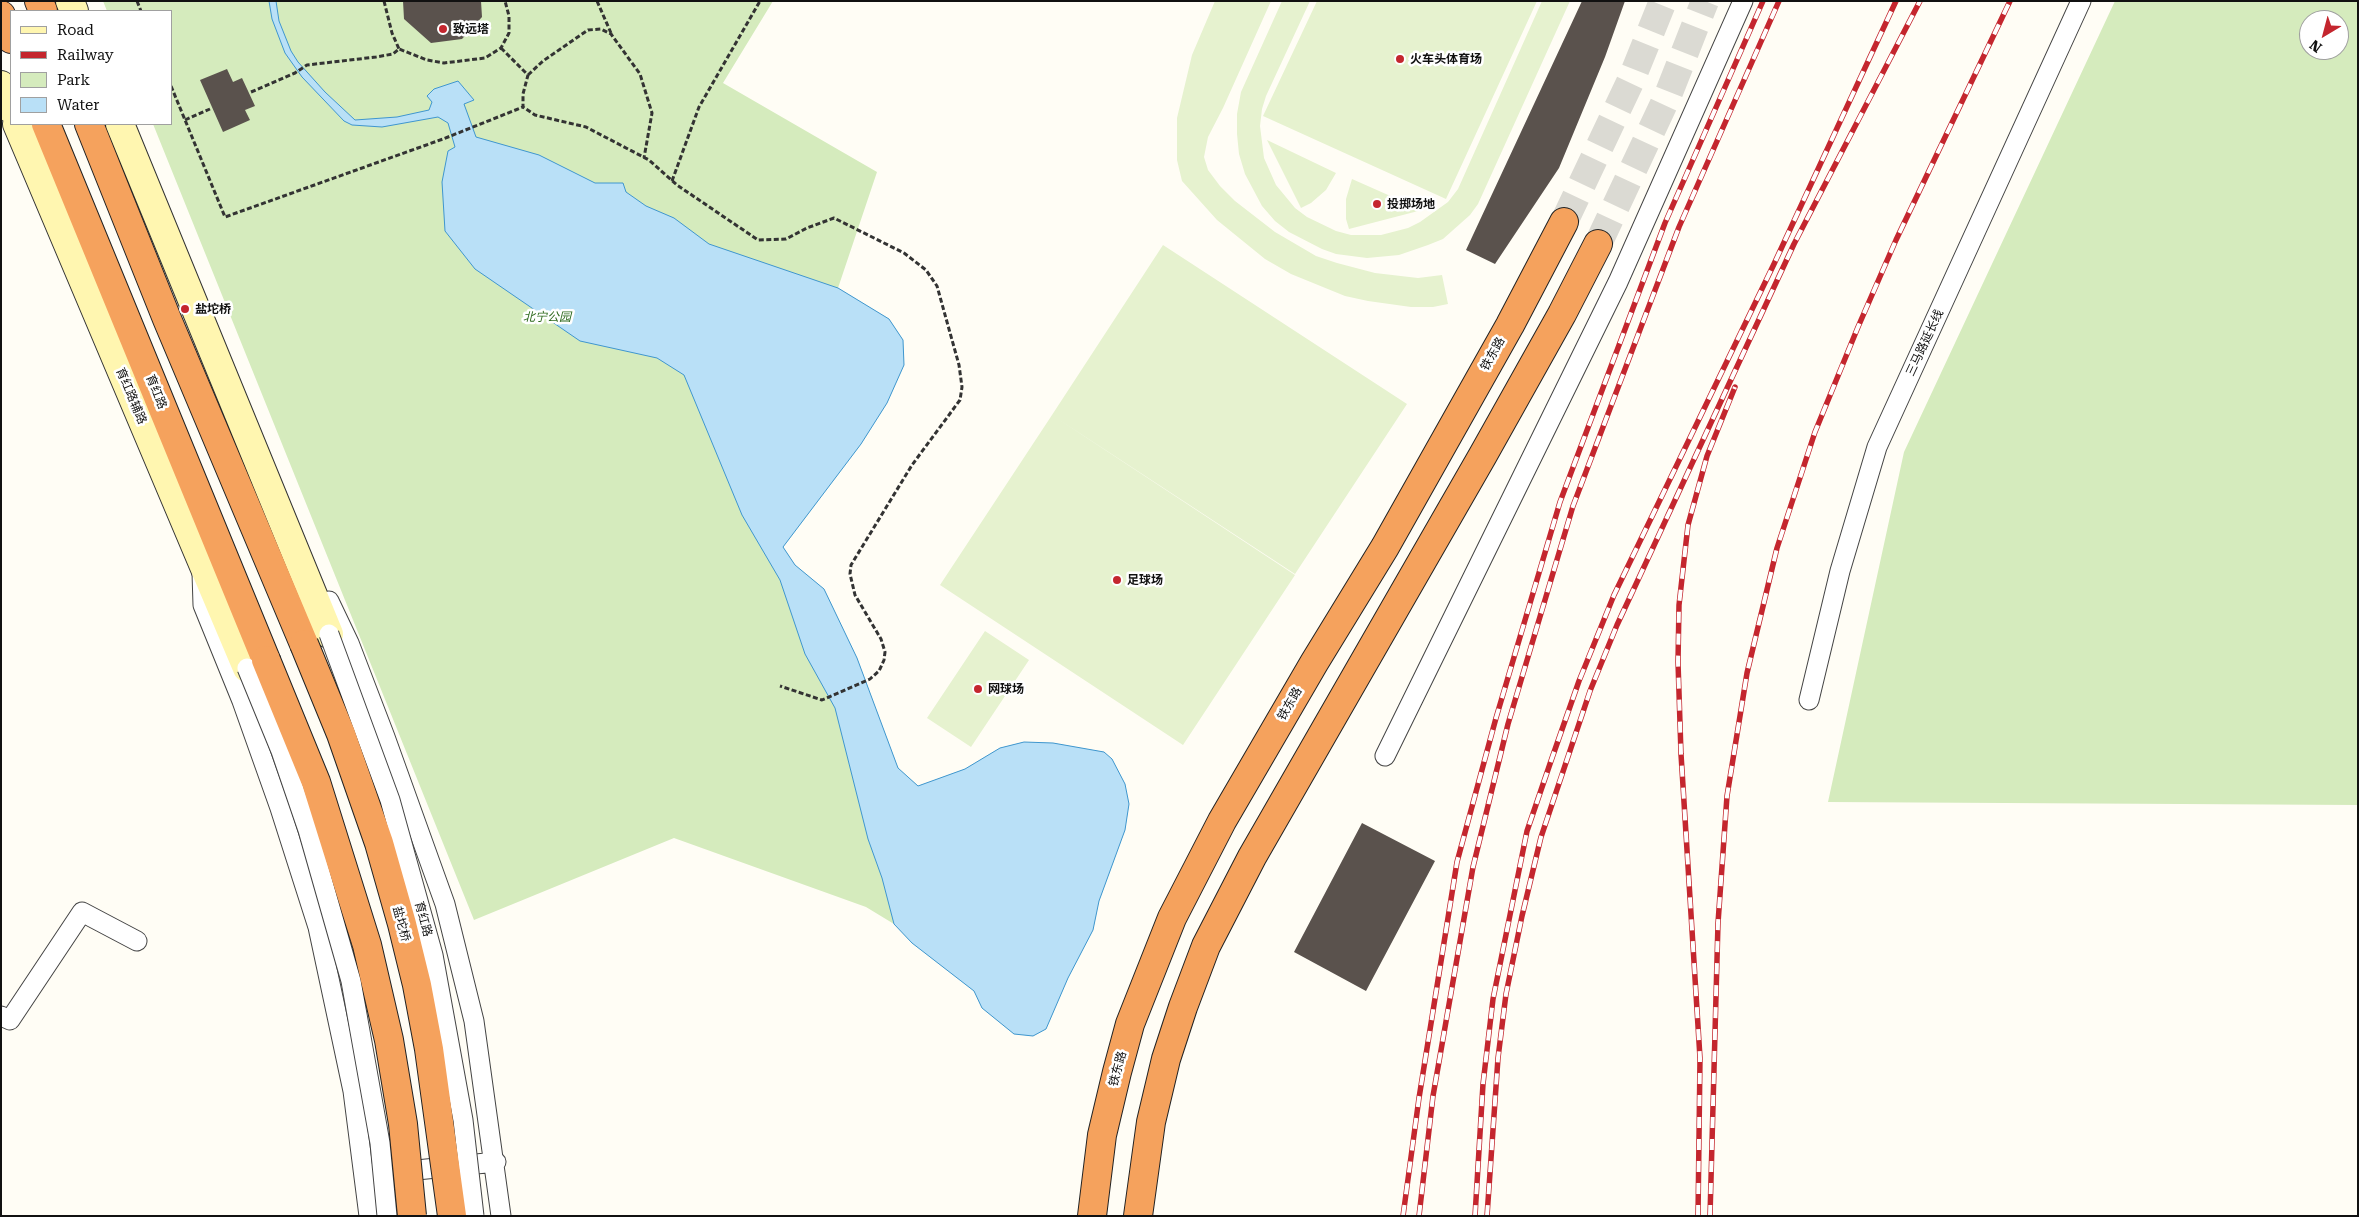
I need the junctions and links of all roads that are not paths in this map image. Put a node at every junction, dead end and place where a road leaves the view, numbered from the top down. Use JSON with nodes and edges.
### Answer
{"nodes":[{"id":1,"x":1743,"y":1,"type":"edge"},
{"id":2,"x":2081,"y":1,"type":"edge"},
{"id":3,"x":1,"y":15,"type":"edge"},
{"id":4,"x":10,"y":37,"type":"edge"},
{"id":5,"x":1,"y":85,"type":"edge"},
{"id":6,"x":10,"y":107,"type":"edge"},
{"id":7,"x":17,"y":125,"type":"edge"},
{"id":8,"x":46,"y":125,"type":"edge"},
{"id":9,"x":88,"y":125,"type":"edge"},
{"id":10,"x":120,"y":125,"type":"edge"},
{"id":11,"x":1564,"y":222,"type":"tunnel mouth"},
{"id":12,"x":1598,"y":244,"type":"tunnel mouth"},
{"id":13,"x":283,"y":522,"type":"junction"},
{"id":14,"x":202,"y":564,"type":"junction"},
{"id":15,"x":329,"y":634,"type":"joint"},
{"id":16,"x":257,"y":664,"type":"junction"},
{"id":17,"x":1809,"y":700,"type":"dead end"},
{"id":18,"x":1385,"y":756,"type":"dead end"},
{"id":19,"x":137,"y":941,"type":"dead end"},
{"id":20,"x":1,"y":1016,"type":"edge"},
{"id":21,"x":496,"y":1162,"type":"junction"},
{"id":22,"x":365,"y":1175,"type":"junction"},
{"id":23,"x":1092,"y":1214,"type":"edge"},
{"id":24,"x":369,"y":1216,"type":"edge"},
{"id":25,"x":387,"y":1216,"type":"edge"},
{"id":26,"x":412,"y":1216,"type":"edge"},
{"id":27,"x":452,"y":1216,"type":"edge"},
{"id":28,"x":474,"y":1216,"type":"edge"},
{"id":29,"x":501,"y":1216,"type":"edge"},
{"id":30,"x":1138,"y":1216,"type":"edge"}],
"edges":[{"from":1,"to":18,"type":"street"},
{"from":2,"to":17,"type":"street","name":"三马路延长线"},
{"from":3,"to":4,"type":"highway"},
{"from":5,"to":6,"type":"main road"},
{"from":7,"to":14,"type":"main road","name":"育红路辅路"},
{"from":8,"to":16,"type":"highway","name":"育红路"},
{"from":9,"to":27,"type":"highway","name":"盐坨桥","bridge":true},
{"from":10,"to":13,"type":"main road"},
{"from":11,"to":23,"type":"highway","name":"铁东路"},
{"from":12,"to":30,"type":"highway"},
{"from":13,"to":15,"type":"main road"},
{"from":13,"to":21,"type":"street"},
{"from":14,"to":16,"type":"main road","name":"育红路辅路"},
{"from":14,"to":22,"type":"street"},
{"from":15,"to":28,"type":"street","name":"育红路","bridge":true},
{"from":16,"to":25,"type":"street","name":"育红路","bridge":true},
{"from":16,"to":26,"type":"highway","bridge":true},
{"from":19,"to":20,"type":"street"},
{"from":21,"to":22,"type":"street"},
{"from":21,"to":29,"type":"street"},
{"from":22,"to":24,"type":"street"}]}
